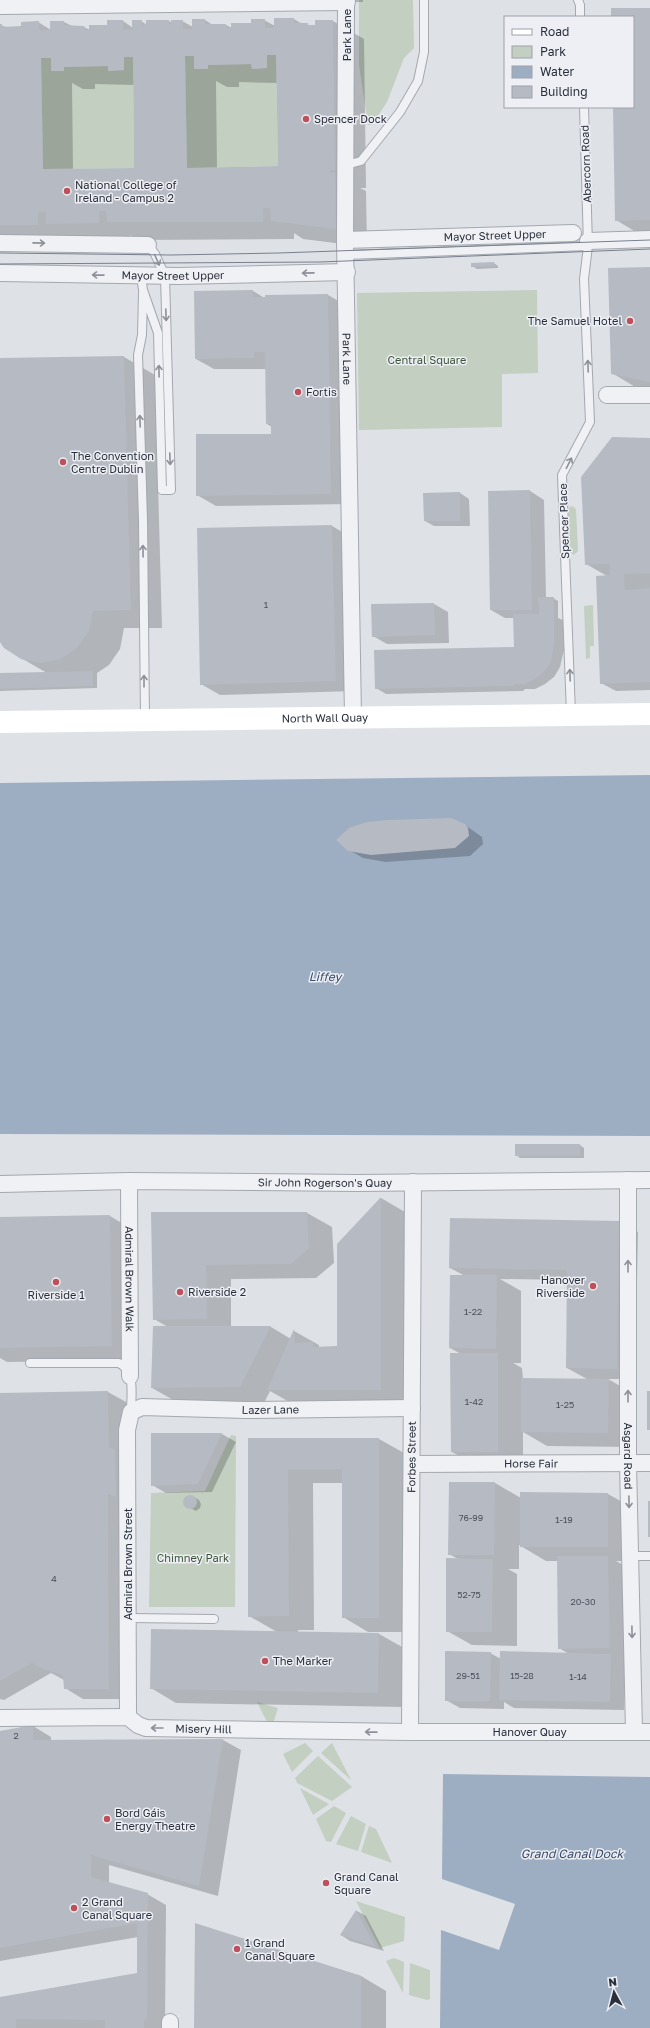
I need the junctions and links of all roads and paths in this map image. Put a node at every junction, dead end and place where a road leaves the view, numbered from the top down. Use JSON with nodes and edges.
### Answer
{"nodes":[{"id":1,"x":424,"y":0,"type":"edge"},
{"id":2,"x":346,"y":1,"type":"edge"},
{"id":3,"x":579,"y":3,"type":"edge"},
{"id":4,"x":0,"y":6,"type":"edge"},
{"id":5,"x":580,"y":16,"type":"edge"},
{"id":6,"x":584,"y":108,"type":"edge"},
{"id":7,"x":346,"y":165,"type":"junction"},
{"id":8,"x":573,"y":233,"type":"dead end"},
{"id":9,"x":650,"y":238,"type":"edge"},
{"id":10,"x":0,"y":243,"type":"edge"},
{"id":11,"x":588,"y":244,"type":"junction"},
{"id":12,"x":148,"y":245,"type":"joint"},
{"id":13,"x":346,"y":247,"type":"junction"},
{"id":14,"x":346,"y":272,"type":"junction"},
{"id":15,"x":0,"y":273,"type":"edge"},
{"id":16,"x":165,"y":276,"type":"junction"},
{"id":17,"x":142,"y":283,"type":"junction"},
{"id":18,"x":607,"y":395,"type":"dead end"},
{"id":19,"x":650,"y":395,"type":"edge"},
{"id":20,"x":572,"y":714,"type":"junction"},
{"id":21,"x":650,"y":714,"type":"edge"},
{"id":22,"x":353,"y":717,"type":"junction"},
{"id":23,"x":145,"y":720,"type":"junction"},
{"id":24,"x":0,"y":722,"type":"edge"},
{"id":25,"x":628,"y":1180,"type":"junction"},
{"id":26,"x":650,"y":1180,"type":"edge"},
{"id":27,"x":129,"y":1181,"type":"junction"},
{"id":28,"x":412,"y":1182,"type":"junction"},
{"id":29,"x":0,"y":1184,"type":"edge"},
{"id":30,"x":30,"y":1363,"type":"dead end"},
{"id":31,"x":130,"y":1376,"type":"junction"},
{"id":32,"x":412,"y":1408,"type":"junction"},
{"id":33,"x":131,"y":1412,"type":"junction"},
{"id":34,"x":628,"y":1463,"type":"junction"},
{"id":35,"x":650,"y":1463,"type":"edge"},
{"id":36,"x":412,"y":1464,"type":"junction"},
{"id":37,"x":630,"y":1556,"type":"junction"},
{"id":38,"x":650,"y":1556,"type":"edge"},
{"id":39,"x":128,"y":1618,"type":"junction"},
{"id":40,"x":214,"y":1619,"type":"dead end"},
{"id":41,"x":128,"y":1717,"type":"junction"},
{"id":42,"x":0,"y":1718,"type":"edge"},
{"id":43,"x":642,"y":1731,"type":"edge"},
{"id":44,"x":410,"y":1732,"type":"junction"}],
"edges":[{"from":1,"to":7,"type":"lane"},
{"from":2,"to":4,"type":"street"},
{"from":2,"to":7,"type":"street","name":"Park Lane"},
{"from":3,"to":5,"type":"lane"},
{"from":6,"to":11,"type":"lane","name":"Abercorn Road"},
{"from":7,"to":13,"type":"street","name":"Park Lane"},
{"from":8,"to":13,"type":"street","name":"Mayor Street Upper"},
{"from":9,"to":11,"type":"street"},
{"from":10,"to":12,"type":"street","one_way":true},
{"from":11,"to":13,"type":"lane"},
{"from":20,"to":11,"type":"lane","name":"Spencer Place","one_way":true},
{"from":12,"to":16,"type":"lane","one_way":true},
{"from":13,"to":14,"type":"street","name":"Park Lane"},
{"from":14,"to":16,"type":"street","name":"Mayor Street Upper","one_way":true},
{"from":14,"to":22,"type":"street","name":"Park Lane"},
{"from":17,"to":15,"type":"street","name":"Mayor Street Upper","one_way":true},
{"from":16,"to":17,"type":"street","name":"Mayor Street Upper"},
{"from":16,"to":17,"type":"lane","one_way":true},
{"from":23,"to":17,"type":"lane","one_way":true},
{"from":18,"to":19,"type":"street"},
{"from":20,"to":21,"type":"main road","name":"North Wall Quay"},
{"from":20,"to":22,"type":"main road","name":"North Wall Quay"},
{"from":22,"to":23,"type":"main road","name":"North Wall Quay"},
{"from":23,"to":24,"type":"main road","name":"North Wall Quay"},
{"from":25,"to":26,"type":"street","name":"Sir John Rogerson's Quay"},
{"from":25,"to":28,"type":"street","name":"Sir John Rogerson's Quay"},
{"from":34,"to":25,"type":"street","name":"Asgard Road","one_way":true},
{"from":27,"to":28,"type":"street","name":"Sir John Rogerson's Quay"},
{"from":27,"to":29,"type":"street","name":"Sir John Rogerson's Quay"},
{"from":27,"to":31,"type":"street","name":"Admiral Brown Walk"},
{"from":28,"to":32,"type":"street","name":"Forbes Street"},
{"from":30,"to":31,"type":"lane"},
{"from":31,"to":33,"type":"lane"},
{"from":32,"to":33,"type":"street","name":"Lazer Lane"},
{"from":32,"to":36,"type":"street","name":"Forbes Street"},
{"from":33,"to":39,"type":"street","name":"Admiral Brown Street"},
{"from":34,"to":35,"type":"street","name":"Horse Fair"},
{"from":34,"to":36,"type":"street","name":"Horse Fair"},
{"from":34,"to":37,"type":"street","name":"Asgard Road","one_way":true},
{"from":36,"to":44,"type":"street","name":"Forbes Street"},
{"from":37,"to":38,"type":"lane"},
{"from":37,"to":43,"type":"street","name":"Asgard Road","one_way":true},
{"from":39,"to":40,"type":"lane"},
{"from":39,"to":41,"type":"street","name":"Admiral Brown Street"},
{"from":41,"to":42,"type":"street"},
{"from":44,"to":41,"type":"street","name":"Misery Hill","one_way":true},
{"from":43,"to":44,"type":"street","name":"Hanover Quay"}]}
